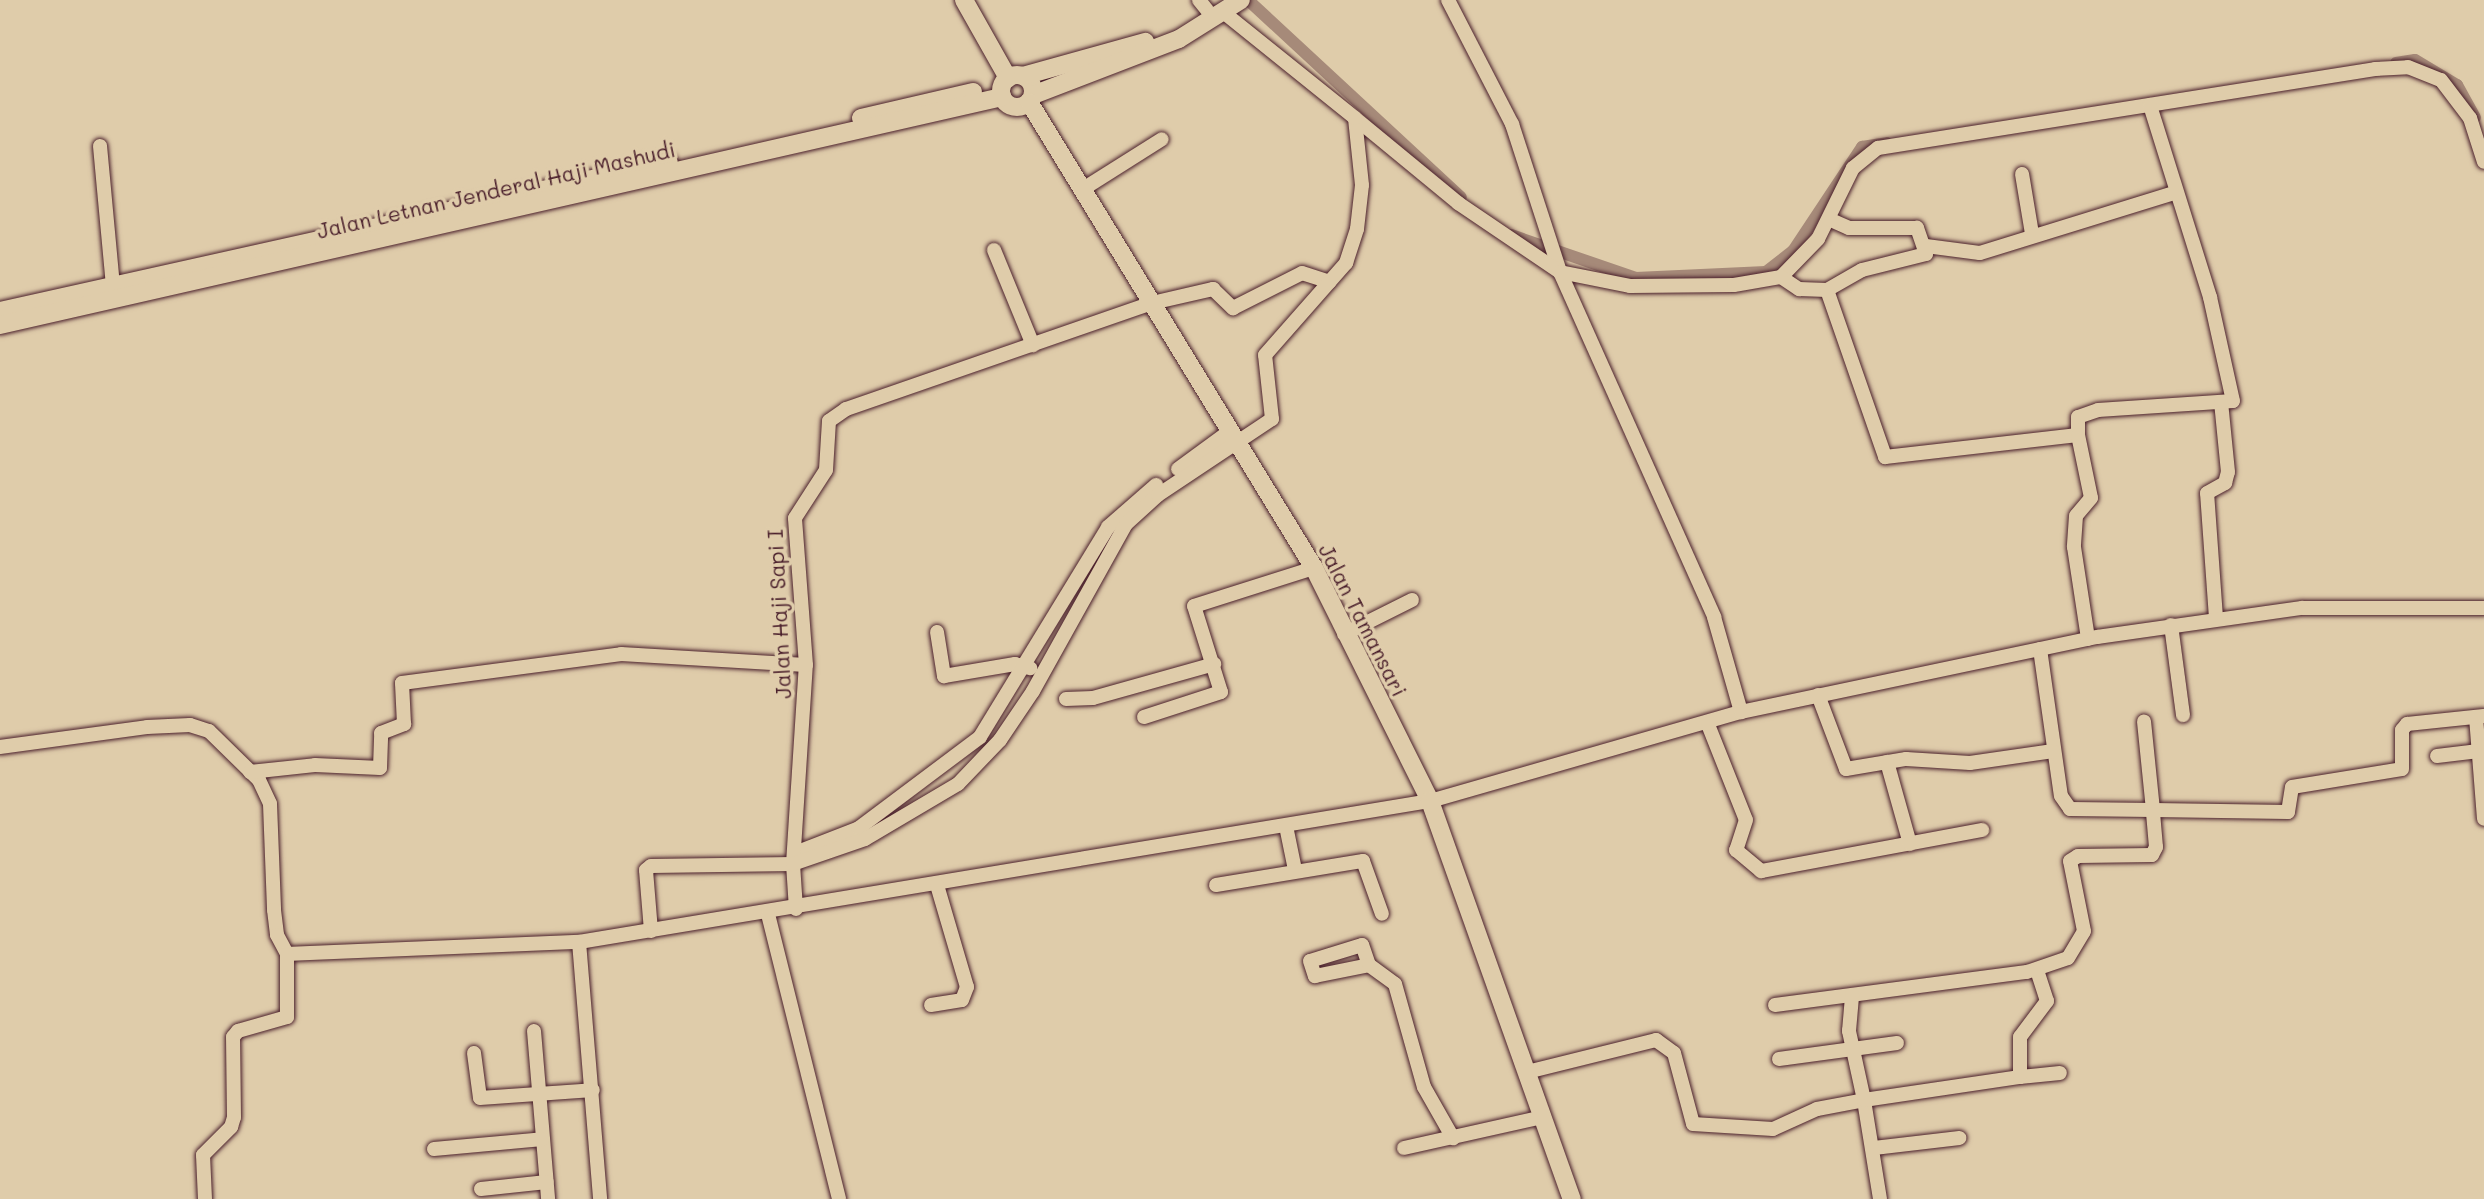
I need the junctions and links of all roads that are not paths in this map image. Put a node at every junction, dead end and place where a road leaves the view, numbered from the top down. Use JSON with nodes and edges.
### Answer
{"nodes":[{"id":1,"x":964,"y":0,"type":"edge"},
{"id":2,"x":1448,"y":0,"type":"edge"},
{"id":3,"x":1220,"y":5,"type":"edge"},
{"id":4,"x":1008,"y":84,"type":"junction"},
{"id":5,"x":1031,"y":98,"type":"junction"},
{"id":6,"x":2150,"y":105,"type":"junction"},
{"id":7,"x":1355,"y":118,"type":"junction"},
{"id":8,"x":1162,"y":139,"type":"dead end"},
{"id":9,"x":100,"y":146,"type":"dead end"},
{"id":10,"x":2484,"y":162,"type":"edge"},
{"id":11,"x":2022,"y":174,"type":"dead end"},
{"id":12,"x":1083,"y":189,"type":"junction"},
{"id":13,"x":2175,"y":193,"type":"junction"},
{"id":14,"x":1829,"y":219,"type":"junction"},
{"id":15,"x":386,"y":233,"type":"junction"},
{"id":16,"x":2032,"y":233,"type":"junction"},
{"id":17,"x":1926,"y":246,"type":"junction"},
{"id":18,"x":994,"y":250,"type":"dead end"},
{"id":19,"x":1559,"y":268,"type":"junction"},
{"id":20,"x":1781,"y":277,"type":"junction"},
{"id":21,"x":1330,"y":282,"type":"junction"},
{"id":22,"x":113,"y":286,"type":"junction"},
{"id":23,"x":1827,"y":290,"type":"junction"},
{"id":24,"x":1153,"y":303,"type":"junction"},
{"id":25,"x":0,"y":311,"type":"edge"},
{"id":26,"x":0,"y":325,"type":"edge"},
{"id":27,"x":1033,"y":345,"type":"junction"},
{"id":28,"x":2221,"y":402,"type":"junction"},
{"id":29,"x":1233,"y":435,"type":"junction"},
{"id":30,"x":2078,"y":435,"type":"junction"},
{"id":31,"x":1314,"y":568,"type":"junction"},
{"id":32,"x":1412,"y":600,"type":"dead end"},
{"id":33,"x":2484,"y":608,"type":"edge"},
{"id":34,"x":2216,"y":618,"type":"junction"},
{"id":35,"x":2171,"y":625,"type":"junction"},
{"id":36,"x":936,"y":632,"type":"dead end"},
{"id":37,"x":1344,"y":634,"type":"junction"},
{"id":38,"x":2088,"y":639,"type":"junction"},
{"id":39,"x":2040,"y":649,"type":"junction"},
{"id":40,"x":1027,"y":664,"type":"junction"},
{"id":41,"x":1214,"y":664,"type":"junction"},
{"id":42,"x":806,"y":665,"type":"junction"},
{"id":43,"x":1038,"y":681,"type":"junction"},
{"id":44,"x":1818,"y":695,"type":"junction"},
{"id":45,"x":1066,"y":699,"type":"dead end"},
{"id":46,"x":1741,"y":712,"type":"junction"},
{"id":47,"x":2183,"y":715,"type":"dead end"},
{"id":48,"x":2480,"y":717,"type":"edge"},
{"id":49,"x":1144,"y":718,"type":"dead end"},
{"id":50,"x":2144,"y":721,"type":"dead end"},
{"id":51,"x":1707,"y":722,"type":"junction"},
{"id":52,"x":0,"y":747,"type":"edge"},
{"id":53,"x":2053,"y":751,"type":"junction"},
{"id":54,"x":2479,"y":751,"type":"junction"},
{"id":55,"x":2437,"y":756,"type":"dead end"},
{"id":56,"x":1887,"y":762,"type":"junction"},
{"id":57,"x":250,"y":772,"type":"junction"},
{"id":58,"x":1430,"y":801,"type":"junction"},
{"id":59,"x":2153,"y":810,"type":"junction"},
{"id":60,"x":2484,"y":819,"type":"edge"},
{"id":61,"x":1286,"y":825,"type":"junction"},
{"id":62,"x":1982,"y":830,"type":"dead end"},
{"id":63,"x":1910,"y":844,"type":"junction"},
{"id":64,"x":794,"y":859,"type":"junction"},
{"id":65,"x":1294,"y":870,"type":"junction"},
{"id":66,"x":937,"y":885,"type":"junction"},
{"id":67,"x":1216,"y":885,"type":"dead end"},
{"id":68,"x":796,"y":909,"type":"junction"},
{"id":69,"x":768,"y":914,"type":"junction"},
{"id":70,"x":1382,"y":914,"type":"dead end"},
{"id":71,"x":651,"y":932,"type":"junction"},
{"id":72,"x":579,"y":942,"type":"junction"},
{"id":73,"x":287,"y":954,"type":"junction"},
{"id":74,"x":1369,"y":965,"type":"dead end"},
{"id":75,"x":2037,"y":970,"type":"junction"},
{"id":76,"x":1852,"y":995,"type":"junction"},
{"id":77,"x":931,"y":1004,"type":"dead end"},
{"id":78,"x":1775,"y":1004,"type":"dead end"},
{"id":79,"x":534,"y":1031,"type":"dead end"},
{"id":80,"x":1897,"y":1043,"type":"dead end"},
{"id":81,"x":1851,"y":1049,"type":"junction"},
{"id":82,"x":474,"y":1053,"type":"dead end"},
{"id":83,"x":1779,"y":1059,"type":"dead end"},
{"id":84,"x":1527,"y":1072,"type":"junction"},
{"id":85,"x":2060,"y":1073,"type":"dead end"},
{"id":86,"x":2020,"y":1077,"type":"junction"},
{"id":87,"x":593,"y":1090,"type":"junction"},
{"id":88,"x":539,"y":1092,"type":"junction"},
{"id":89,"x":1864,"y":1100,"type":"junction"},
{"id":90,"x":1543,"y":1117,"type":"junction"},
{"id":91,"x":1453,"y":1138,"type":"junction"},
{"id":92,"x":1959,"y":1138,"type":"dead end"},
{"id":93,"x":543,"y":1139,"type":"junction"},
{"id":94,"x":1405,"y":1148,"type":"dead end"},
{"id":95,"x":1874,"y":1148,"type":"junction"},
{"id":96,"x":434,"y":1149,"type":"dead end"},
{"id":97,"x":547,"y":1182,"type":"junction"},
{"id":98,"x":481,"y":1189,"type":"dead end"},
{"id":99,"x":205,"y":1199,"type":"edge"},
{"id":100,"x":548,"y":1199,"type":"edge"},
{"id":101,"x":600,"y":1199,"type":"edge"},
{"id":102,"x":839,"y":1199,"type":"edge"},
{"id":103,"x":1572,"y":1199,"type":"edge"},
{"id":104,"x":1880,"y":1199,"type":"edge"}],
"edges":[{"from":1,"to":4,"type":"main road"},
{"from":2,"to":19,"type":"street"},
{"from":3,"to":4,"type":"main road","name":"Jalan Letnan Jenderal Haji Mashudi"},
{"from":3,"to":5,"type":"main road"},
{"from":3,"to":7,"type":"street"},
{"from":4,"to":5,"type":"main road","name":"Jalan Tamansari"},
{"from":4,"to":5,"type":"main road"},
{"from":4,"to":15,"type":"main road","name":"Jalan Letnan Jenderal Haji Mashudi"},
{"from":5,"to":12,"type":"main road","name":"Jalan Tamansari"},
{"from":6,"to":10,"type":"street"},
{"from":6,"to":13,"type":"street"},
{"from":6,"to":14,"type":"street"},
{"from":7,"to":19,"type":"street"},
{"from":7,"to":21,"type":"street"},
{"from":8,"to":12,"type":"street"},
{"from":9,"to":22,"type":"street"},
{"from":11,"to":16,"type":"street"},
{"from":12,"to":24,"type":"main road","name":"Jalan Tamansari"},
{"from":13,"to":16,"type":"street"},
{"from":13,"to":28,"type":"street"},
{"from":14,"to":17,"type":"street"},
{"from":14,"to":20,"type":"street"},
{"from":15,"to":22,"type":"main road","name":"Jalan Letnan Jenderal Haji Mashudi"},
{"from":15,"to":26,"type":"main road","name":"Jalan Letnan Jenderal Haji Mashudi"},
{"from":16,"to":17,"type":"street"},
{"from":17,"to":23,"type":"street"},
{"from":18,"to":27,"type":"street"},
{"from":19,"to":20,"type":"street"},
{"from":19,"to":46,"type":"street"},
{"from":20,"to":23,"type":"street"},
{"from":21,"to":24,"type":"street","name":"Jalan Haji Sapi I"},
{"from":21,"to":29,"type":"street"},
{"from":22,"to":25,"type":"main road","name":"Jalan Letnan Jenderal Haji Mashudi"},
{"from":23,"to":30,"type":"street"},
{"from":24,"to":27,"type":"street","name":"Jalan Haji Sapi I"},
{"from":24,"to":29,"type":"main road","name":"Jalan Tamansari"},
{"from":27,"to":42,"type":"street","name":"Jalan Haji Sapi I"},
{"from":28,"to":30,"type":"street"},
{"from":28,"to":34,"type":"street"},
{"from":29,"to":31,"type":"main road","name":"Jalan Tamansari"},
{"from":29,"to":40,"type":"street"},
{"from":29,"to":43,"type":"street"},
{"from":30,"to":38,"type":"street"},
{"from":31,"to":37,"type":"main road","name":"Jalan Tamansari"},
{"from":31,"to":41,"type":"street"},
{"from":32,"to":37,"type":"street"},
{"from":33,"to":34,"type":"street"},
{"from":34,"to":35,"type":"street"},
{"from":35,"to":38,"type":"street"},
{"from":35,"to":47,"type":"street"},
{"from":36,"to":40,"type":"street"},
{"from":37,"to":58,"type":"main road","name":"Jalan Tamansari"},
{"from":38,"to":39,"type":"street"},
{"from":39,"to":44,"type":"street"},
{"from":39,"to":53,"type":"street"},
{"from":40,"to":43,"type":"street"},
{"from":40,"to":64,"type":"street"},
{"from":41,"to":45,"type":"street"},
{"from":41,"to":49,"type":"street"},
{"from":42,"to":57,"type":"street"},
{"from":42,"to":64,"type":"street","name":"Jalan Haji Sapi I"},
{"from":43,"to":64,"type":"street"},
{"from":44,"to":46,"type":"street"},
{"from":44,"to":56,"type":"street"},
{"from":46,"to":51,"type":"street"},
{"from":48,"to":54,"type":"street"},
{"from":48,"to":59,"type":"street"},
{"from":50,"to":59,"type":"street"},
{"from":51,"to":58,"type":"street"},
{"from":51,"to":63,"type":"street"},
{"from":52,"to":57,"type":"street"},
{"from":53,"to":56,"type":"street"},
{"from":53,"to":59,"type":"street"},
{"from":54,"to":55,"type":"street"},
{"from":54,"to":60,"type":"street"},
{"from":56,"to":63,"type":"street"},
{"from":57,"to":73,"type":"street"},
{"from":58,"to":61,"type":"street"},
{"from":58,"to":84,"type":"main road","name":"Jalan Tamansari"},
{"from":59,"to":75,"type":"street"},
{"from":61,"to":65,"type":"street"},
{"from":61,"to":66,"type":"street"},
{"from":62,"to":63,"type":"street"},
{"from":64,"to":68,"type":"street","name":"Jalan Haji Sapi I"},
{"from":64,"to":71,"type":"street"},
{"from":65,"to":67,"type":"street"},
{"from":65,"to":70,"type":"street"},
{"from":66,"to":68,"type":"street"},
{"from":66,"to":77,"type":"street"},
{"from":68,"to":69,"type":"street"},
{"from":69,"to":71,"type":"street"},
{"from":69,"to":102,"type":"street"},
{"from":71,"to":72,"type":"street"},
{"from":72,"to":73,"type":"street"},
{"from":72,"to":87,"type":"street"},
{"from":73,"to":99,"type":"street"},
{"from":74,"to":91,"type":"street"},
{"from":75,"to":76,"type":"street"},
{"from":75,"to":86,"type":"street"},
{"from":76,"to":78,"type":"street"},
{"from":76,"to":81,"type":"street"},
{"from":79,"to":88,"type":"street"},
{"from":80,"to":81,"type":"street"},
{"from":81,"to":83,"type":"street"},
{"from":81,"to":89,"type":"street"},
{"from":82,"to":88,"type":"street"},
{"from":84,"to":89,"type":"street"},
{"from":84,"to":90,"type":"main road","name":"Jalan Tamansari"},
{"from":85,"to":86,"type":"street"},
{"from":86,"to":89,"type":"street"},
{"from":87,"to":88,"type":"street"},
{"from":87,"to":101,"type":"street"},
{"from":88,"to":93,"type":"street"},
{"from":89,"to":95,"type":"street"},
{"from":90,"to":91,"type":"street"},
{"from":90,"to":103,"type":"main road","name":"Jalan Tamansari"},
{"from":91,"to":94,"type":"street"},
{"from":92,"to":95,"type":"street"},
{"from":93,"to":96,"type":"street"},
{"from":93,"to":97,"type":"street"},
{"from":95,"to":104,"type":"street"},
{"from":97,"to":98,"type":"street"},
{"from":97,"to":100,"type":"street"}]}
